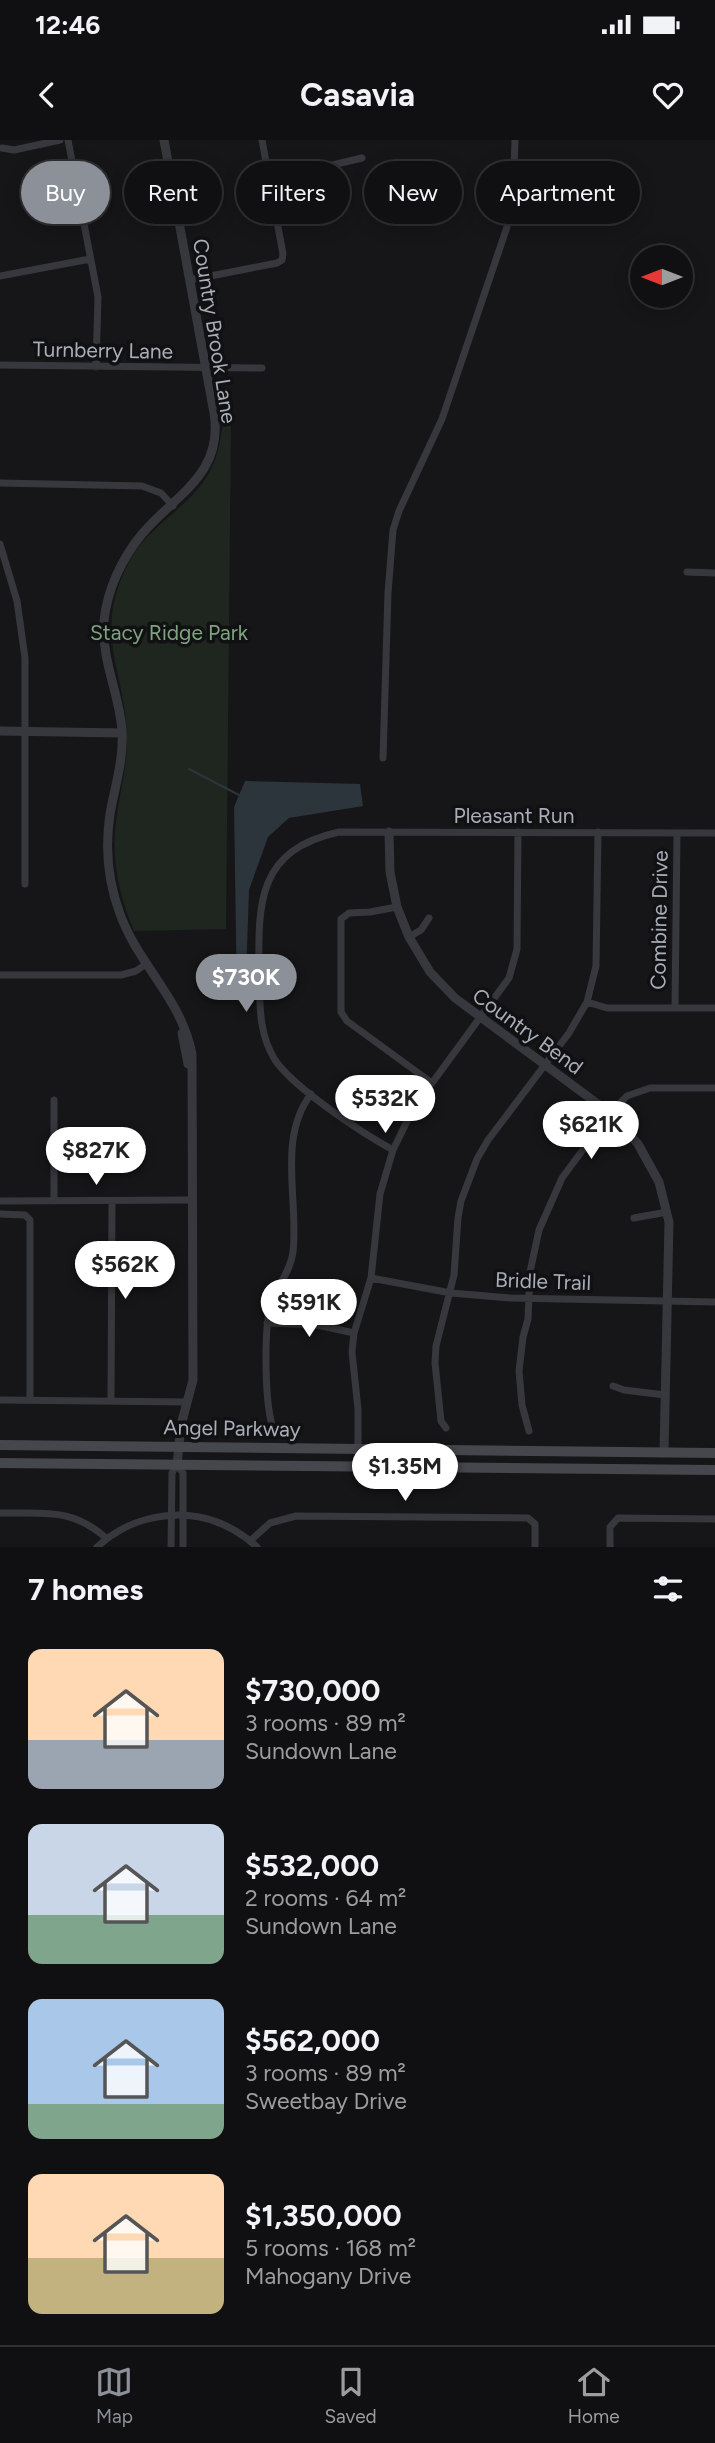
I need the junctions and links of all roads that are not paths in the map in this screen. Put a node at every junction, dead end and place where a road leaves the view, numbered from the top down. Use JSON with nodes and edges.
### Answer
{"nodes":[{"id":1,"x":60,"y":140,"type":"edge"},
{"id":2,"x":68,"y":140,"type":"edge"},
{"id":3,"x":164,"y":140,"type":"edge"},
{"id":4,"x":262,"y":140,"type":"edge"},
{"id":5,"x":515,"y":140,"type":"edge"},
{"id":6,"x":2,"y":148,"type":"dead end"},
{"id":7,"x":362,"y":159,"type":"dead end"},
{"id":8,"x":266,"y":161,"type":"edge"},
{"id":9,"x":350,"y":162,"type":"edge"},
{"id":10,"x":277,"y":224,"type":"edge"},
{"id":11,"x":90,"y":259,"type":"junction"},
{"id":12,"x":0,"y":276,"type":"edge"},
{"id":13,"x":190,"y":280,"type":"junction"},
{"id":14,"x":0,"y":366,"type":"edge"},
{"id":15,"x":96,"y":367,"type":"junction"},
{"id":16,"x":262,"y":368,"type":"dead end"},
{"id":17,"x":206,"y":369,"type":"junction"},
{"id":18,"x":0,"y":483,"type":"edge"},
{"id":19,"x":173,"y":506,"type":"junction"},
{"id":20,"x":0,"y":544,"type":"edge"},
{"id":21,"x":687,"y":572,"type":"dead end"},
{"id":22,"x":715,"y":573,"type":"edge"},
{"id":23,"x":0,"y":731,"type":"edge"},
{"id":24,"x":26,"y":731,"type":"junction"},
{"id":25,"x":122,"y":733,"type":"junction"},
{"id":26,"x":383,"y":758,"type":"dead end"},
{"id":27,"x":389,"y":832,"type":"junction"},
{"id":28,"x":518,"y":832,"type":"junction"},
{"id":29,"x":598,"y":832,"type":"junction"},
{"id":30,"x":677,"y":833,"type":"junction"},
{"id":31,"x":715,"y":833,"type":"edge"},
{"id":32,"x":25,"y":884,"type":"dead end"},
{"id":33,"x":397,"y":907,"type":"junction"},
{"id":34,"x":429,"y":918,"type":"dead end"},
{"id":35,"x":409,"y":937,"type":"junction"},
{"id":36,"x":146,"y":964,"type":"junction"},
{"id":37,"x":0,"y":975,"type":"edge"},
{"id":38,"x":587,"y":1002,"type":"junction"},
{"id":39,"x":675,"y":1008,"type":"junction"},
{"id":40,"x":715,"y":1008,"type":"edge"},
{"id":41,"x":480,"y":1018,"type":"junction"},
{"id":42,"x":545,"y":1065,"type":"junction"},
{"id":43,"x":432,"y":1083,"type":"junction"},
{"id":44,"x":715,"y":1088,"type":"edge"},
{"id":45,"x":311,"y":1094,"type":"junction"},
{"id":46,"x":54,"y":1100,"type":"dead end"},
{"id":47,"x":610,"y":1113,"type":"junction"},
{"id":48,"x":393,"y":1150,"type":"junction"},
{"id":49,"x":192,"y":1200,"type":"junction"},
{"id":50,"x":0,"y":1201,"type":"edge"},
{"id":51,"x":54,"y":1201,"type":"junction"},
{"id":52,"x":111,"y":1201,"type":"junction"},
{"id":53,"x":667,"y":1212,"type":"junction"},
{"id":54,"x":0,"y":1214,"type":"edge"},
{"id":55,"x":634,"y":1218,"type":"dead end"},
{"id":56,"x":371,"y":1278,"type":"junction"},
{"id":57,"x":451,"y":1293,"type":"junction"},
{"id":58,"x":529,"y":1300,"type":"junction"},
{"id":59,"x":668,"y":1302,"type":"junction"},
{"id":60,"x":715,"y":1302,"type":"edge"},
{"id":61,"x":267,"y":1323,"type":"junction"},
{"id":62,"x":354,"y":1334,"type":"junction"},
{"id":63,"x":613,"y":1386,"type":"dead end"},
{"id":64,"x":665,"y":1395,"type":"junction"},
{"id":65,"x":0,"y":1400,"type":"edge"},
{"id":66,"x":30,"y":1400,"type":"junction"},
{"id":67,"x":111,"y":1401,"type":"junction"},
{"id":68,"x":187,"y":1402,"type":"junction"},
{"id":69,"x":272,"y":1425,"type":"dead end"},
{"id":70,"x":446,"y":1428,"type":"dead end"},
{"id":71,"x":529,"y":1431,"type":"dead end"},
{"id":72,"x":0,"y":1445,"type":"edge"},
{"id":73,"x":179,"y":1446,"type":"junction"},
{"id":74,"x":358,"y":1450,"type":"junction"},
{"id":75,"x":664,"y":1453,"type":"junction"},
{"id":76,"x":715,"y":1453,"type":"edge"},
{"id":77,"x":0,"y":1463,"type":"edge"},
{"id":78,"x":177,"y":1465,"type":"junction"},
{"id":79,"x":358,"y":1467,"type":"junction"},
{"id":80,"x":715,"y":1469,"type":"edge"},
{"id":81,"x":664,"y":1470,"type":"junction"},
{"id":82,"x":0,"y":1513,"type":"edge"},
{"id":83,"x":172,"y":1514,"type":"junction"},
{"id":84,"x":183,"y":1514,"type":"junction"},
{"id":85,"x":715,"y":1519,"type":"edge"},
{"id":86,"x":106,"y":1538,"type":"junction"},
{"id":87,"x":253,"y":1544,"type":"edge"},
{"id":88,"x":97,"y":1547,"type":"edge"},
{"id":89,"x":172,"y":1547,"type":"edge"},
{"id":90,"x":183,"y":1547,"type":"edge"},
{"id":91,"x":535,"y":1547,"type":"edge"},
{"id":92,"x":610,"y":1547,"type":"edge"}],
"edges":[{"from":1,"to":6,"type":"street"},
{"from":2,"to":11,"type":"street"},
{"from":3,"to":13,"type":"street","name":"Country Brook Lane"},
{"from":4,"to":8,"type":"street"},
{"from":5,"to":26,"type":"street"},
{"from":7,"to":9,"type":"street"},
{"from":10,"to":13,"type":"street"},
{"from":11,"to":12,"type":"street"},
{"from":11,"to":15,"type":"street"},
{"from":13,"to":17,"type":"street","name":"Country Brook Lane"},
{"from":14,"to":15,"type":"street","name":"Turnberry Lane"},
{"from":15,"to":17,"type":"street","name":"Turnberry Lane"},
{"from":16,"to":17,"type":"street","name":"Turnberry Lane"},
{"from":17,"to":19,"type":"street","name":"Country Brook Lane"},
{"from":18,"to":19,"type":"street"},
{"from":19,"to":25,"type":"street","name":"Country Brook Lane"},
{"from":20,"to":24,"type":"street"},
{"from":21,"to":22,"type":"street"},
{"from":23,"to":24,"type":"street"},
{"from":24,"to":25,"type":"street"},
{"from":24,"to":32,"type":"street"},
{"from":25,"to":36,"type":"street","name":"Country Brook Lane"},
{"from":27,"to":28,"type":"street","name":"Pleasant Run"},
{"from":27,"to":33,"type":"street","name":"Country Bend"},
{"from":27,"to":45,"type":"street","name":"Pleasant Run"},
{"from":28,"to":29,"type":"street","name":"Pleasant Run"},
{"from":28,"to":41,"type":"street"},
{"from":29,"to":30,"type":"street","name":"Pleasant Run"},
{"from":29,"to":38,"type":"street"},
{"from":30,"to":31,"type":"street","name":"Pleasant Run"},
{"from":30,"to":39,"type":"street","name":"Combine Drive"},
{"from":33,"to":35,"type":"street","name":"Country Bend"},
{"from":33,"to":43,"type":"street"},
{"from":34,"to":35,"type":"street"},
{"from":35,"to":41,"type":"street","name":"Country Bend"},
{"from":36,"to":37,"type":"street"},
{"from":36,"to":49,"type":"street","name":"Country Brook Lane"},
{"from":38,"to":39,"type":"street"},
{"from":38,"to":42,"type":"street"},
{"from":39,"to":40,"type":"street"},
{"from":41,"to":42,"type":"street","name":"Country Bend"},
{"from":41,"to":43,"type":"street"},
{"from":42,"to":47,"type":"street","name":"Country Bend"},
{"from":42,"to":57,"type":"street"},
{"from":43,"to":48,"type":"street"},
{"from":44,"to":47,"type":"street"},
{"from":45,"to":48,"type":"street"},
{"from":45,"to":61,"type":"street"},
{"from":46,"to":51,"type":"street"},
{"from":47,"to":53,"type":"street","name":"Country Bend"},
{"from":47,"to":58,"type":"street"},
{"from":48,"to":56,"type":"street"},
{"from":49,"to":52,"type":"street"},
{"from":49,"to":68,"type":"street","name":"Country Brook Lane"},
{"from":50,"to":51,"type":"street"},
{"from":51,"to":52,"type":"street"},
{"from":52,"to":67,"type":"street"},
{"from":53,"to":55,"type":"street"},
{"from":53,"to":59,"type":"street","name":"Country Bend"},
{"from":54,"to":66,"type":"street"},
{"from":56,"to":57,"type":"street","name":"Bridle Trail"},
{"from":56,"to":62,"type":"street"},
{"from":57,"to":58,"type":"street","name":"Bridle Trail"},
{"from":57,"to":70,"type":"street"},
{"from":58,"to":59,"type":"street","name":"Bridle Trail"},
{"from":58,"to":71,"type":"street"},
{"from":59,"to":60,"type":"street","name":"Bridle Trail"},
{"from":59,"to":64,"type":"street","name":"Country Bend"},
{"from":61,"to":62,"type":"street"},
{"from":61,"to":69,"type":"street"},
{"from":62,"to":74,"type":"street"},
{"from":63,"to":64,"type":"street"},
{"from":64,"to":75,"type":"street","name":"Country Bend"},
{"from":65,"to":66,"type":"street"},
{"from":66,"to":67,"type":"street"},
{"from":67,"to":68,"type":"street"},
{"from":68,"to":73,"type":"street","name":"Country Brook Lane"},
{"from":72,"to":73,"type":"main road","name":"Angel Parkway"},
{"from":73,"to":74,"type":"main road","name":"Angel Parkway"},
{"from":73,"to":78,"type":"street","name":"Country Brook Lane"},
{"from":74,"to":75,"type":"main road","name":"Angel Parkway"},
{"from":74,"to":79,"type":"street"},
{"from":75,"to":76,"type":"main road","name":"Angel Parkway"},
{"from":75,"to":81,"type":"main road"},
{"from":77,"to":78,"type":"main road","name":"Angel Parkway"},
{"from":78,"to":79,"type":"main road","name":"Angel Parkway"},
{"from":78,"to":83,"type":"street","name":"Country Brook Lane"},
{"from":78,"to":84,"type":"street","name":"Country Brook Lane"},
{"from":79,"to":81,"type":"main road","name":"Angel Parkway"},
{"from":80,"to":81,"type":"main road","name":"Angel Parkway"},
{"from":82,"to":86,"type":"street"},
{"from":83,"to":84,"type":"street"},
{"from":83,"to":86,"type":"street"},
{"from":83,"to":89,"type":"street","name":"Country Brook Lane"},
{"from":84,"to":87,"type":"street"},
{"from":84,"to":90,"type":"street","name":"Country Brook Lane"},
{"from":85,"to":92,"type":"street"},
{"from":86,"to":88,"type":"street"},
{"from":87,"to":91,"type":"street"}]}
